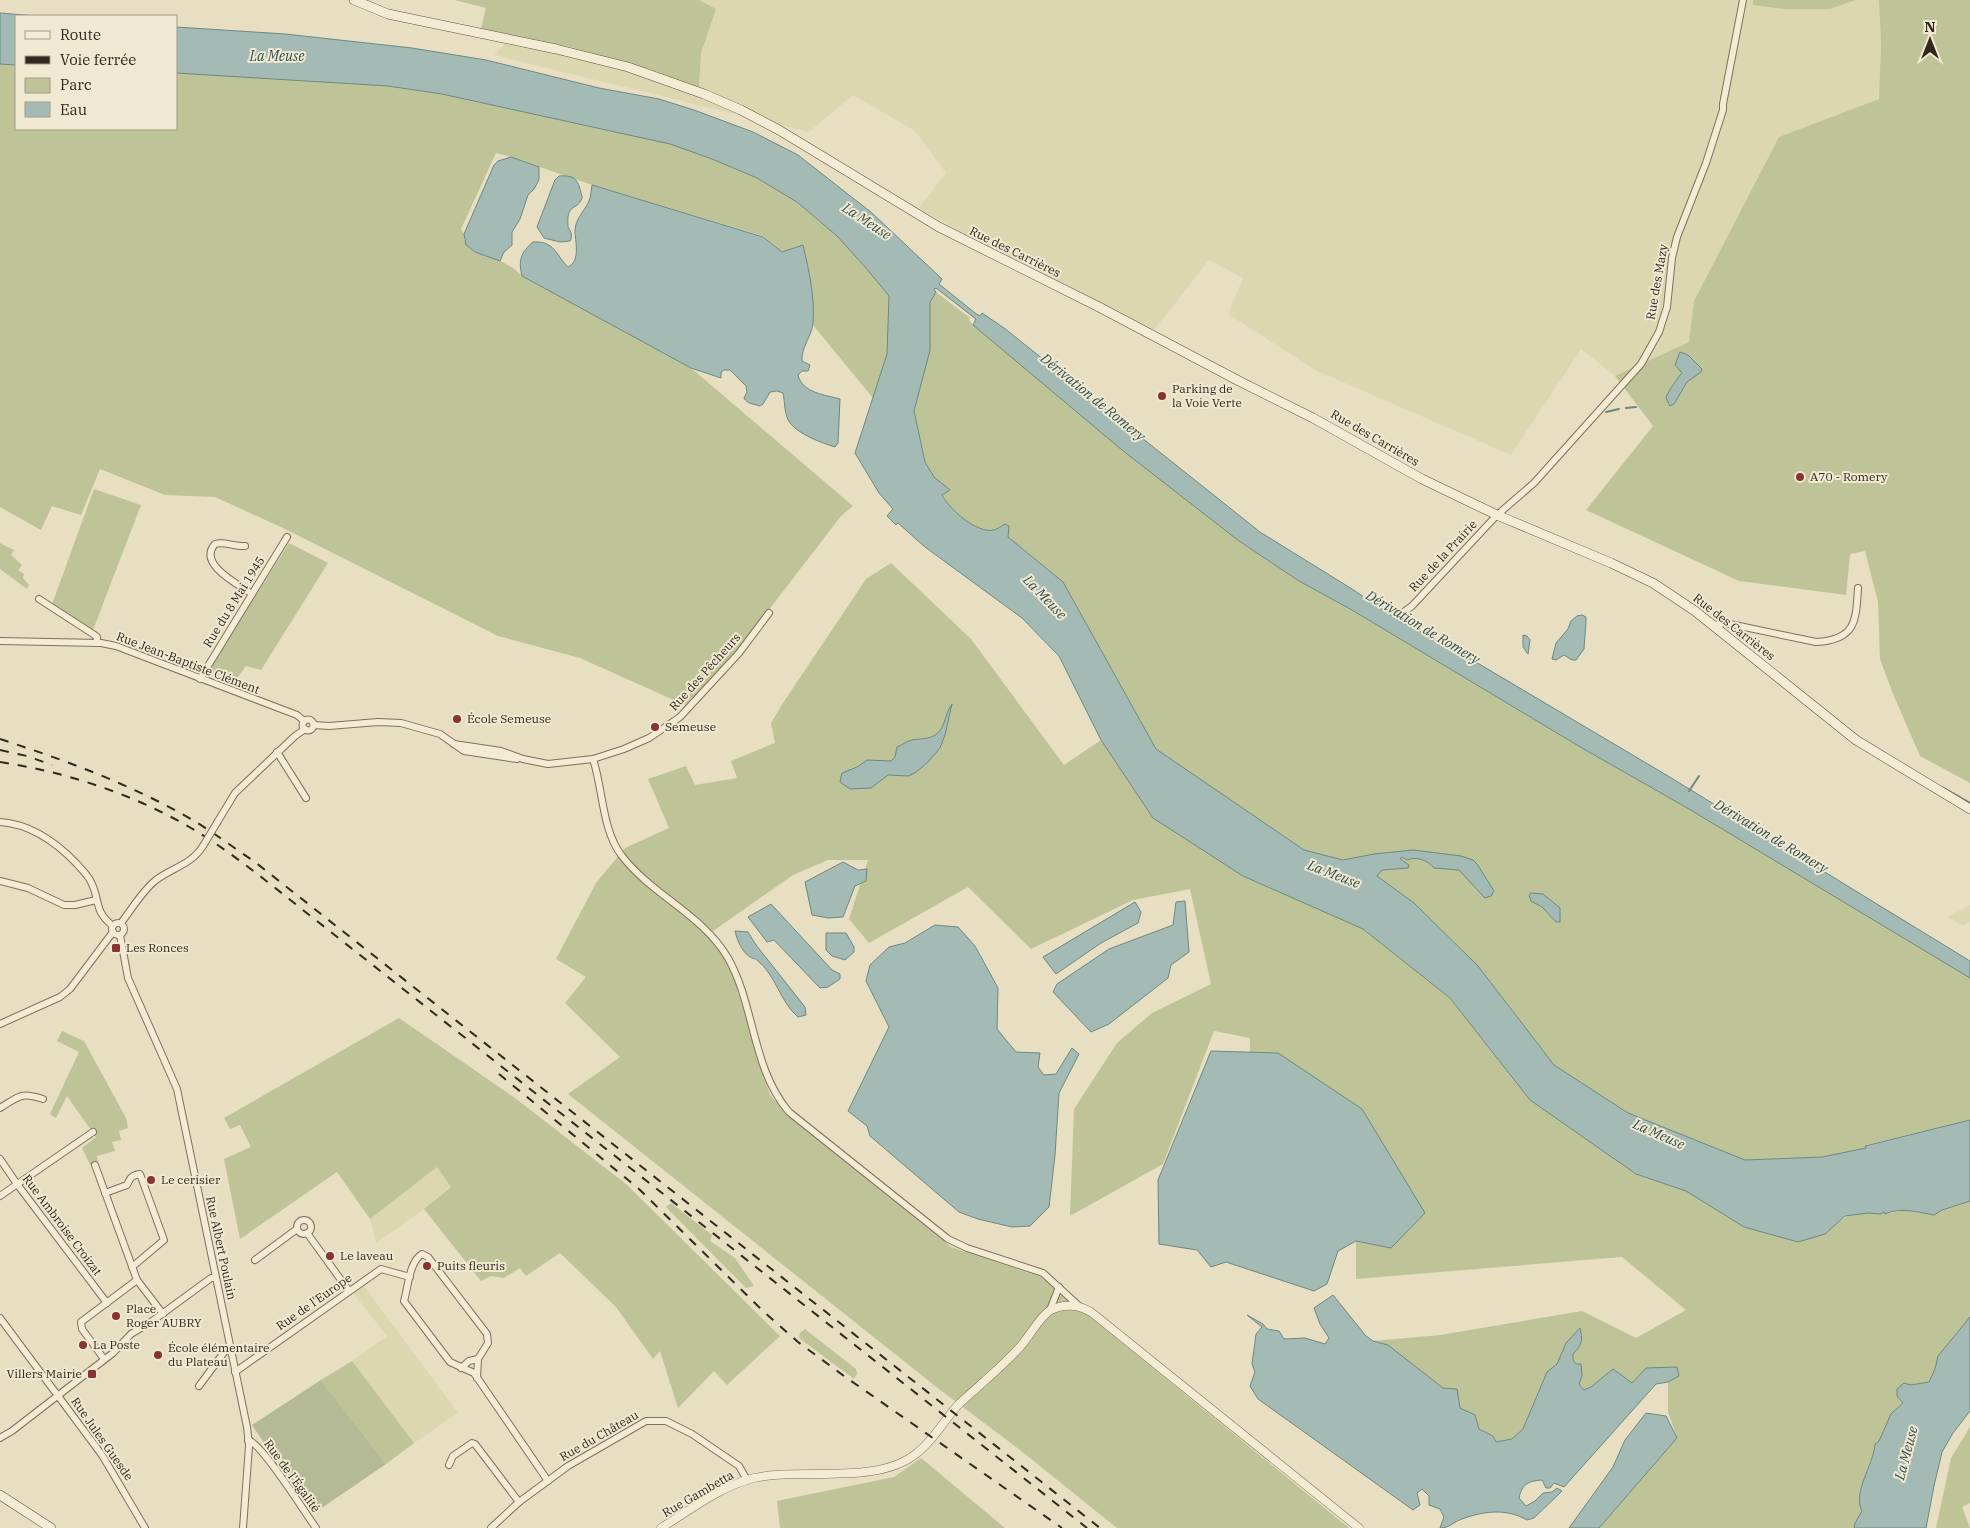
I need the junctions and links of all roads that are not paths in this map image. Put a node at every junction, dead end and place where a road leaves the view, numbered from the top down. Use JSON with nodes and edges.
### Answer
{"nodes":[{"id":1,"x":354,"y":0,"type":"edge"},
{"id":2,"x":1743,"y":0,"type":"edge"},
{"id":3,"x":1497,"y":515,"type":"junction"},
{"id":4,"x":287,"y":537,"type":"dead end"},
{"id":5,"x":245,"y":546,"type":"dead end"},
{"id":6,"x":1858,"y":588,"type":"dead end"},
{"id":7,"x":252,"y":594,"type":"junction"},
{"id":8,"x":39,"y":599,"type":"dead end"},
{"id":9,"x":1405,"y":611,"type":"dead end"},
{"id":10,"x":769,"y":613,"type":"dead end"},
{"id":11,"x":1714,"y":625,"type":"junction"},
{"id":12,"x":1734,"y":626,"type":"junction"},
{"id":13,"x":1725,"y":634,"type":"junction"},
{"id":14,"x":0,"y":641,"type":"edge"},
{"id":15,"x":97,"y":643,"type":"junction"},
{"id":16,"x":200,"y":679,"type":"junction"},
{"id":17,"x":304,"y":721,"type":"junction"},
{"id":18,"x":314,"y":725,"type":"junction"},
{"id":19,"x":304,"y":729,"type":"junction"},
{"id":20,"x":277,"y":752,"type":"junction"},
{"id":21,"x":593,"y":759,"type":"junction"},
{"id":22,"x":306,"y":798,"type":"dead end"},
{"id":23,"x":1970,"y":809,"type":"edge"},
{"id":24,"x":0,"y":822,"type":"edge"},
{"id":25,"x":0,"y":881,"type":"edge"},
{"id":26,"x":96,"y":900,"type":"junction"},
{"id":27,"x":122,"y":923,"type":"junction"},
{"id":28,"x":115,"y":931,"type":"junction"},
{"id":29,"x":0,"y":1024,"type":"edge"},
{"id":30,"x":44,"y":1099,"type":"dead end"},
{"id":31,"x":0,"y":1108,"type":"edge"},
{"id":32,"x":93,"y":1132,"type":"dead end"},
{"id":33,"x":0,"y":1159,"type":"edge"},
{"id":34,"x":95,"y":1165,"type":"dead end"},
{"id":35,"x":17,"y":1184,"type":"junction"},
{"id":36,"x":105,"y":1193,"type":"junction"},
{"id":37,"x":0,"y":1196,"type":"edge"},
{"id":38,"x":297,"y":1229,"type":"junction"},
{"id":39,"x":307,"y":1234,"type":"junction"},
{"id":40,"x":255,"y":1260,"type":"dead end"},
{"id":41,"x":132,"y":1267,"type":"junction"},
{"id":42,"x":410,"y":1277,"type":"junction"},
{"id":43,"x":216,"y":1278,"type":"junction"},
{"id":44,"x":137,"y":1280,"type":"junction"},
{"id":45,"x":1059,"y":1287,"type":"junction"},
{"id":46,"x":349,"y":1291,"type":"junction"},
{"id":47,"x":107,"y":1303,"type":"junction"},
{"id":48,"x":1079,"y":1306,"type":"junction"},
{"id":49,"x":1050,"y":1310,"type":"junction"},
{"id":50,"x":163,"y":1314,"type":"junction"},
{"id":51,"x":0,"y":1318,"type":"edge"},
{"id":52,"x":230,"y":1348,"type":"junction"},
{"id":53,"x":478,"y":1358,"type":"junction"},
{"id":54,"x":104,"y":1359,"type":"junction"},
{"id":55,"x":461,"y":1368,"type":"junction"},
{"id":56,"x":235,"y":1372,"type":"junction"},
{"id":57,"x":477,"y":1378,"type":"junction"},
{"id":58,"x":199,"y":1386,"type":"dead end"},
{"id":59,"x":57,"y":1396,"type":"junction"},
{"id":60,"x":0,"y":1438,"type":"edge"},
{"id":61,"x":248,"y":1440,"type":"junction"},
{"id":62,"x":449,"y":1465,"type":"dead end"},
{"id":63,"x":747,"y":1480,"type":"junction"},
{"id":64,"x":548,"y":1481,"type":"junction"},
{"id":65,"x":0,"y":1495,"type":"edge"},
{"id":66,"x":520,"y":1502,"type":"junction"},
{"id":67,"x":51,"y":1528,"type":"edge"},
{"id":68,"x":145,"y":1528,"type":"edge"},
{"id":69,"x":243,"y":1528,"type":"edge"},
{"id":70,"x":316,"y":1528,"type":"edge"},
{"id":71,"x":491,"y":1528,"type":"edge"},
{"id":72,"x":661,"y":1528,"type":"edge"},
{"id":73,"x":1359,"y":1528,"type":"edge"}],
"edges":[{"from":1,"to":3,"type":"main road","name":"Rue des Carrières"},
{"from":2,"to":3,"type":"street","name":"Rue des Mazy"},
{"from":3,"to":9,"type":"street","name":"Rue de la Prairie"},
{"from":3,"to":11,"type":"main road","name":"Rue des Carrières"},
{"from":4,"to":7,"type":"street","name":"Rue du 8 Mai 1945"},
{"from":5,"to":7,"type":"street"},
{"from":6,"to":12,"type":"street"},
{"from":7,"to":16,"type":"street","name":"Rue du 8 Mai 1945"},
{"from":8,"to":15,"type":"street"},
{"from":10,"to":21,"type":"street","name":"Rue des Pêcheurs"},
{"from":11,"to":12,"type":"street"},
{"from":11,"to":13,"type":"main road","name":"Rue des Carrières"},
{"from":12,"to":13,"type":"street"},
{"from":13,"to":23,"type":"main road","name":"Rue des Carrières"},
{"from":14,"to":15,"type":"street","name":"Rue Jean-Baptiste Clément"},
{"from":15,"to":16,"type":"street","name":"Rue Jean-Baptiste Clément"},
{"from":16,"to":17,"type":"street","name":"Rue Jean-Baptiste Clément"},
{"from":17,"to":18,"type":"street"},
{"from":17,"to":19,"type":"street"},
{"from":18,"to":19,"type":"street"},
{"from":18,"to":21,"type":"street","name":"Rue des Pêcheurs"},
{"from":19,"to":20,"type":"street"},
{"from":20,"to":22,"type":"street"},
{"from":20,"to":27,"type":"street","bridge":true},
{"from":21,"to":45,"type":"street"},
{"from":24,"to":26,"type":"street"},
{"from":25,"to":26,"type":"street"},
{"from":26,"to":28,"type":"street"},
{"from":27,"to":28,"type":"street"},
{"from":27,"to":28,"type":"street"},
{"from":28,"to":29,"type":"street"},
{"from":28,"to":43,"type":"street","name":"Rue Albert Poulain"},
{"from":30,"to":31,"type":"street"},
{"from":32,"to":35,"type":"street"},
{"from":33,"to":35,"type":"street","name":"Rue Ambroise Croizat"},
{"from":34,"to":36,"type":"street"},
{"from":35,"to":37,"type":"street"},
{"from":35,"to":47,"type":"street","name":"Rue Ambroise Croizat"},
{"from":36,"to":41,"type":"street"},
{"from":36,"to":41,"type":"street"},
{"from":38,"to":39,"type":"street"},
{"from":38,"to":39,"type":"street"},
{"from":38,"to":40,"type":"street"},
{"from":39,"to":46,"type":"street"},
{"from":41,"to":44,"type":"street"},
{"from":42,"to":46,"type":"street","name":"Rue de l'Europe"},
{"from":42,"to":53,"type":"street"},
{"from":42,"to":55,"type":"street"},
{"from":43,"to":50,"type":"street"},
{"from":43,"to":52,"type":"street","name":"Rue Albert Poulain"},
{"from":44,"to":47,"type":"street"},
{"from":44,"to":50,"type":"street"},
{"from":45,"to":48,"type":"street"},
{"from":45,"to":49,"type":"street"},
{"from":46,"to":56,"type":"street","name":"Rue de l'Europe"},
{"from":47,"to":54,"type":"street"},
{"from":48,"to":49,"type":"street"},
{"from":48,"to":73,"type":"street"},
{"from":49,"to":63,"type":"street","name":"Rue Gambetta"},
{"from":50,"to":54,"type":"street"},
{"from":51,"to":59,"type":"street","name":"Rue Jules Guesde"},
{"from":52,"to":56,"type":"street","name":"Rue Albert Poulain"},
{"from":52,"to":58,"type":"street"},
{"from":53,"to":55,"type":"street"},
{"from":53,"to":57,"type":"street"},
{"from":54,"to":59,"type":"street"},
{"from":55,"to":57,"type":"street"},
{"from":56,"to":61,"type":"street","name":"Rue Albert Poulain"},
{"from":57,"to":64,"type":"street"},
{"from":59,"to":60,"type":"street"},
{"from":59,"to":68,"type":"street","name":"Rue Jules Guesde"},
{"from":61,"to":69,"type":"street","name":"Rue Albert Poulain"},
{"from":61,"to":70,"type":"street","name":"Rue de l'Égalité"},
{"from":62,"to":66,"type":"street"},
{"from":63,"to":64,"type":"street","name":"Rue du Château"},
{"from":63,"to":72,"type":"street","name":"Rue Gambetta"},
{"from":64,"to":66,"type":"street","name":"Rue du Château"},
{"from":65,"to":67,"type":"main road"},
{"from":66,"to":71,"type":"street","name":"Rue du Château"}]}
